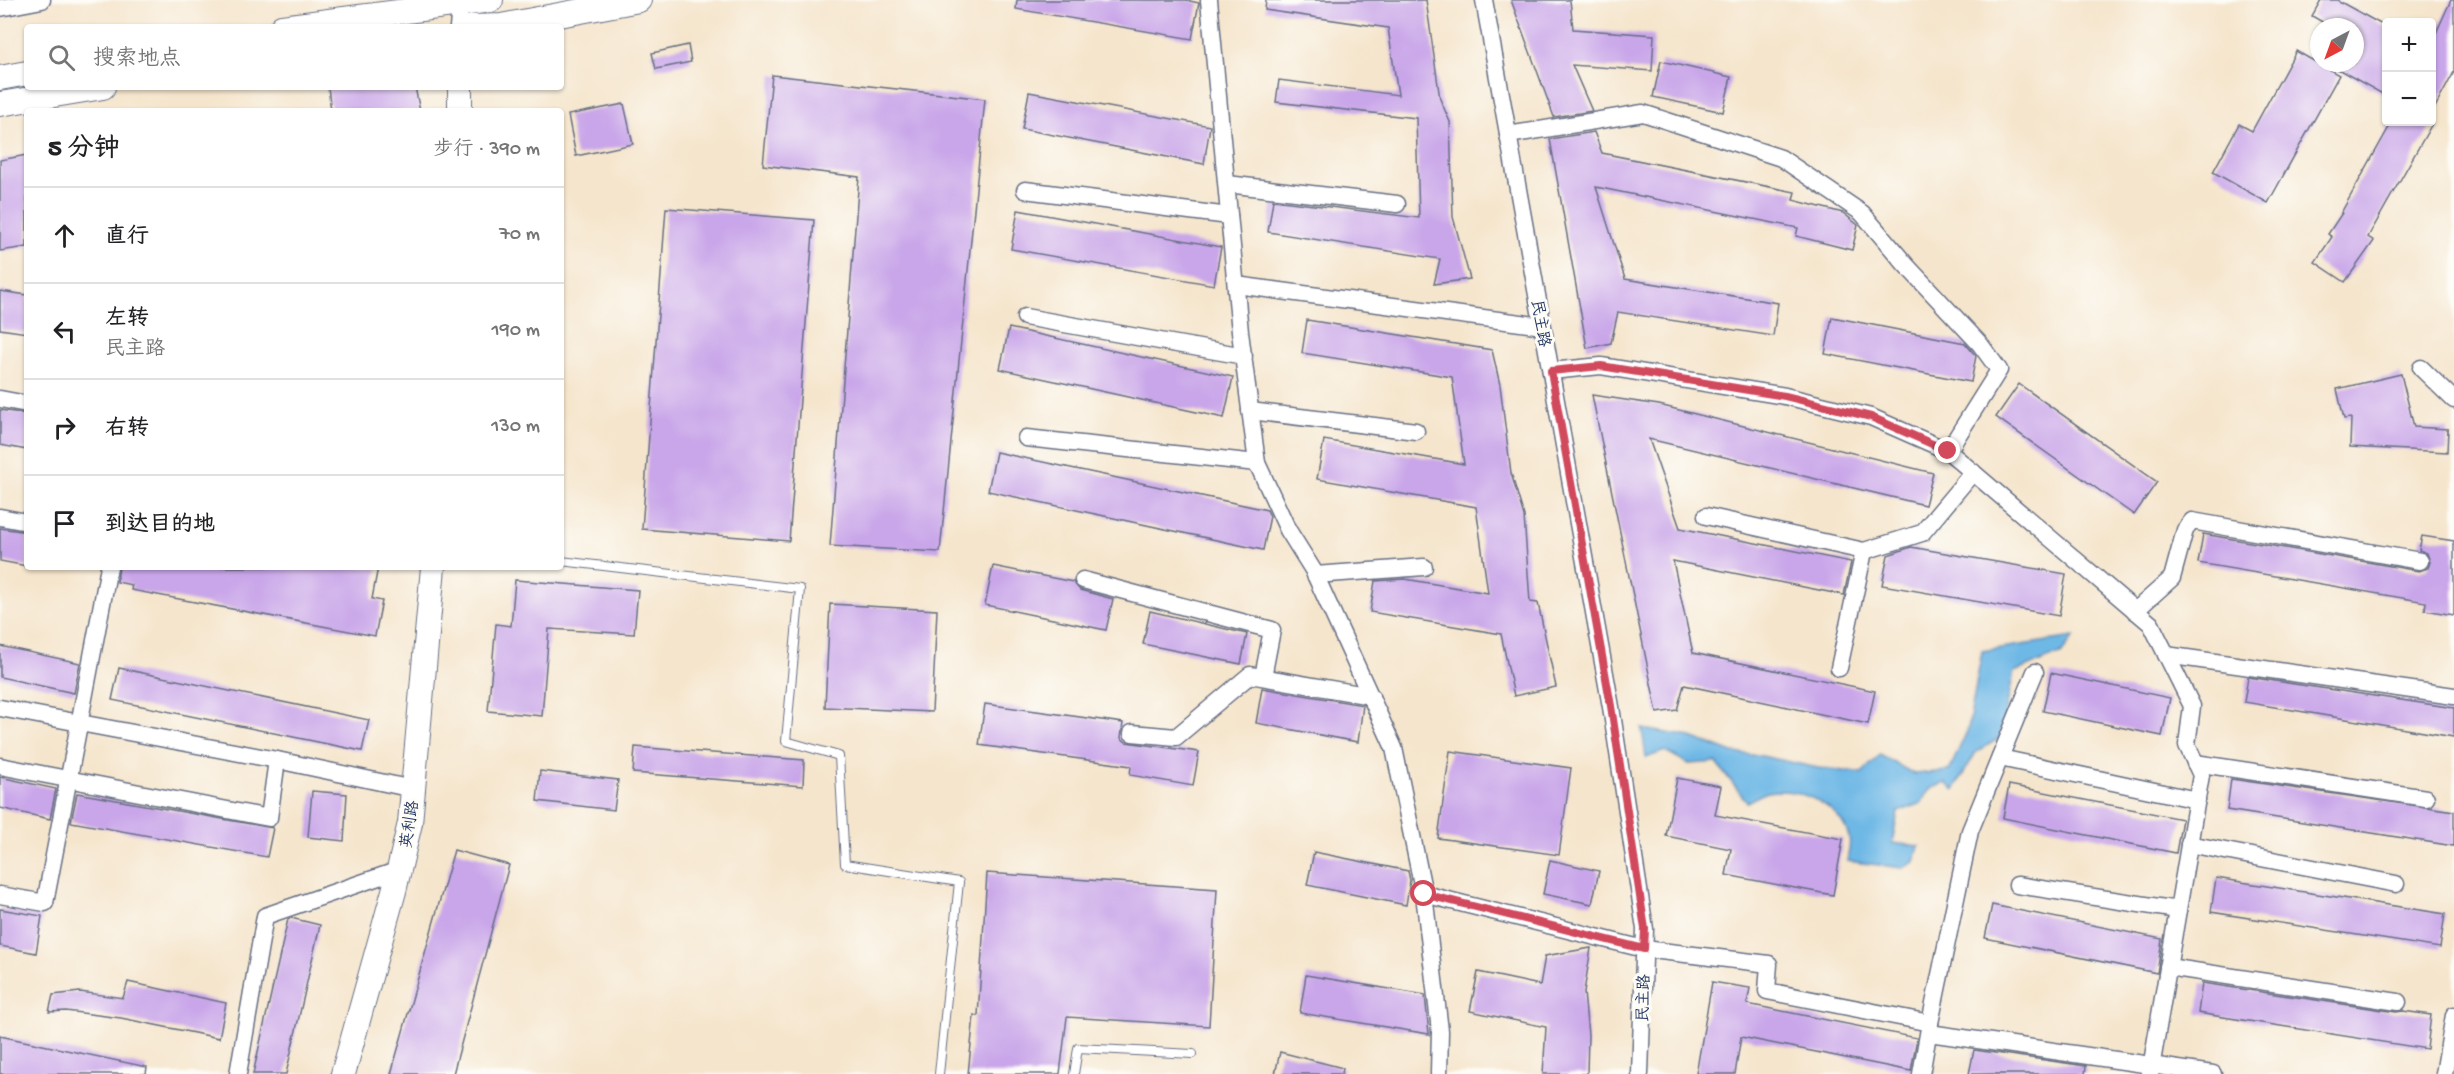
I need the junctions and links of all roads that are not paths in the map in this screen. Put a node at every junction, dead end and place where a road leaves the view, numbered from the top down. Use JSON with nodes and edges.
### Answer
{"nodes":[{"id":1,"x":42,"y":0,"type":"edge"},
{"id":2,"x":490,"y":0,"type":"edge"},
{"id":3,"x":639,"y":0,"type":"edge"},
{"id":4,"x":1209,"y":0,"type":"edge"},
{"id":5,"x":1484,"y":0,"type":"edge"},
{"id":6,"x":0,"y":8,"type":"edge"},
{"id":7,"x":460,"y":11,"type":"edge"},
{"id":8,"x":315,"y":24,"type":"edge"},
{"id":9,"x":512,"y":24,"type":"edge"},
{"id":10,"x":24,"y":74,"type":"edge"},
{"id":11,"x":0,"y":78,"type":"edge"},
{"id":12,"x":85,"y":90,"type":"edge"},
{"id":13,"x":460,"y":90,"type":"edge"},
{"id":14,"x":0,"y":104,"type":"edge"},
{"id":15,"x":460,"y":108,"type":"edge"},
{"id":16,"x":1508,"y":135,"type":"junction"},
{"id":17,"x":1227,"y":184,"type":"junction"},
{"id":18,"x":1025,"y":190,"type":"dead end"},
{"id":19,"x":1397,"y":204,"type":"dead end"},
{"id":20,"x":1229,"y":216,"type":"junction"},
{"id":21,"x":1236,"y":285,"type":"junction"},
{"id":22,"x":1025,"y":317,"type":"dead end"},
{"id":23,"x":1543,"y":326,"type":"junction"},
{"id":24,"x":1244,"y":357,"type":"junction"},
{"id":25,"x":2421,"y":368,"type":"dead end"},
{"id":26,"x":1551,"y":371,"type":"junction"},
{"id":27,"x":0,"y":399,"type":"edge"},
{"id":28,"x":2454,"y":400,"type":"edge"},
{"id":29,"x":24,"y":403,"type":"edge"},
{"id":30,"x":1250,"y":411,"type":"junction"},
{"id":31,"x":1416,"y":431,"type":"dead end"},
{"id":32,"x":1026,"y":438,"type":"dead end"},
{"id":33,"x":1948,"y":451,"type":"junction"},
{"id":34,"x":1257,"y":463,"type":"junction"},
{"id":35,"x":1973,"y":472,"type":"junction"},
{"id":36,"x":1706,"y":516,"type":"dead end"},
{"id":37,"x":0,"y":517,"type":"edge"},
{"id":38,"x":24,"y":521,"type":"edge"},
{"id":39,"x":1864,"y":551,"type":"junction"},
{"id":40,"x":564,"y":561,"type":"edge"},
{"id":41,"x":2420,"y":561,"type":"dead end"},
{"id":42,"x":1424,"y":567,"type":"dead end"},
{"id":43,"x":108,"y":570,"type":"edge"},
{"id":44,"x":433,"y":570,"type":"edge"},
{"id":45,"x":1315,"y":575,"type":"junction"},
{"id":46,"x":1083,"y":580,"type":"dead end"},
{"id":47,"x":2135,"y":611,"type":"junction"},
{"id":48,"x":2166,"y":655,"type":"junction"},
{"id":49,"x":1839,"y":668,"type":"dead end"},
{"id":50,"x":2035,"y":672,"type":"dead end"},
{"id":51,"x":1263,"y":677,"type":"junction"},
{"id":52,"x":1371,"y":696,"type":"junction"},
{"id":53,"x":2454,"y":696,"type":"edge"},
{"id":54,"x":0,"y":708,"type":"edge"},
{"id":55,"x":79,"y":723,"type":"junction"},
{"id":56,"x":1132,"y":733,"type":"dead end"},
{"id":57,"x":2000,"y":758,"type":"junction"},
{"id":58,"x":277,"y":760,"type":"junction"},
{"id":59,"x":2195,"y":763,"type":"junction"},
{"id":60,"x":0,"y":766,"type":"edge"},
{"id":61,"x":68,"y":779,"type":"junction"},
{"id":62,"x":413,"y":789,"type":"junction"},
{"id":63,"x":2426,"y":798,"type":"dead end"},
{"id":64,"x":2197,"y":800,"type":"junction"},
{"id":65,"x":2189,"y":844,"type":"junction"},
{"id":66,"x":399,"y":870,"type":"junction"},
{"id":67,"x":2396,"y":884,"type":"dead end"},
{"id":68,"x":2017,"y":885,"type":"dead end"},
{"id":69,"x":0,"y":894,"type":"edge"},
{"id":70,"x":1424,"y":894,"type":"junction"},
{"id":71,"x":2178,"y":910,"type":"junction"},
{"id":72,"x":1644,"y":949,"type":"junction"},
{"id":73,"x":2168,"y":967,"type":"junction"},
{"id":74,"x":2398,"y":1002,"type":"dead end"},
{"id":75,"x":2454,"y":1015,"type":"edge"},
{"id":76,"x":1930,"y":1028,"type":"junction"},
{"id":77,"x":1193,"y":1054,"type":"dead end"},
{"id":78,"x":2150,"y":1070,"type":"edge"},
{"id":79,"x":238,"y":1074,"type":"edge"},
{"id":80,"x":343,"y":1074,"type":"edge"},
{"id":81,"x":939,"y":1074,"type":"edge"},
{"id":82,"x":1074,"y":1074,"type":"edge"},
{"id":83,"x":1439,"y":1074,"type":"edge"},
{"id":84,"x":1640,"y":1074,"type":"edge"},
{"id":85,"x":1921,"y":1074,"type":"edge"},
{"id":86,"x":2213,"y":1074,"type":"edge"},
{"id":87,"x":2444,"y":1074,"type":"edge"}],
"edges":[{"from":1,"to":6,"type":"street"},
{"from":2,"to":7,"type":"street"},
{"from":3,"to":9,"type":"street"},
{"from":4,"to":17,"type":"street"},
{"from":5,"to":16,"type":"street","name":"民主路"},
{"from":7,"to":8,"type":"street"},
{"from":10,"to":11,"type":"street"},
{"from":12,"to":14,"type":"street"},
{"from":13,"to":15,"type":"street"},
{"from":16,"to":23,"type":"street","name":"民主路"},
{"from":16,"to":33,"type":"street"},
{"from":17,"to":19,"type":"street"},
{"from":17,"to":20,"type":"street"},
{"from":18,"to":20,"type":"street"},
{"from":20,"to":21,"type":"street"},
{"from":21,"to":23,"type":"street"},
{"from":21,"to":24,"type":"street"},
{"from":22,"to":24,"type":"street"},
{"from":23,"to":26,"type":"street","name":"民主路"},
{"from":24,"to":30,"type":"street"},
{"from":25,"to":28,"type":"street"},
{"from":26,"to":33,"type":"street"},
{"from":26,"to":72,"type":"street","name":"民主路"},
{"from":27,"to":29,"type":"street"},
{"from":30,"to":31,"type":"street"},
{"from":30,"to":34,"type":"street"},
{"from":32,"to":34,"type":"street"},
{"from":33,"to":35,"type":"street"},
{"from":34,"to":45,"type":"street"},
{"from":35,"to":39,"type":"street"},
{"from":35,"to":47,"type":"street"},
{"from":36,"to":39,"type":"street"},
{"from":37,"to":38,"type":"street"},
{"from":39,"to":49,"type":"street"},
{"from":40,"to":81,"type":"lane"},
{"from":41,"to":47,"type":"street"},
{"from":42,"to":45,"type":"street"},
{"from":43,"to":55,"type":"street"},
{"from":44,"to":62,"type":"street","name":"英利路"},
{"from":45,"to":52,"type":"street"},
{"from":46,"to":51,"type":"street"},
{"from":47,"to":48,"type":"street"},
{"from":48,"to":53,"type":"street"},
{"from":48,"to":59,"type":"street"},
{"from":50,"to":57,"type":"street"},
{"from":51,"to":52,"type":"street"},
{"from":51,"to":56,"type":"street"},
{"from":52,"to":70,"type":"street"},
{"from":54,"to":55,"type":"street"},
{"from":55,"to":58,"type":"street"},
{"from":55,"to":61,"type":"street"},
{"from":57,"to":64,"type":"street"},
{"from":57,"to":76,"type":"street"},
{"from":58,"to":61,"type":"street"},
{"from":58,"to":62,"type":"street"},
{"from":59,"to":63,"type":"street"},
{"from":59,"to":64,"type":"street"},
{"from":60,"to":61,"type":"street"},
{"from":61,"to":69,"type":"street"},
{"from":62,"to":66,"type":"street","name":"英利路"},
{"from":64,"to":65,"type":"street"},
{"from":65,"to":67,"type":"street"},
{"from":65,"to":71,"type":"street"},
{"from":66,"to":79,"type":"street"},
{"from":66,"to":80,"type":"street","name":"英利路"},
{"from":68,"to":71,"type":"street"},
{"from":70,"to":72,"type":"street"},
{"from":70,"to":83,"type":"street"},
{"from":71,"to":73,"type":"street"},
{"from":72,"to":76,"type":"street"},
{"from":72,"to":84,"type":"street","name":"民主路"},
{"from":73,"to":74,"type":"street"},
{"from":73,"to":78,"type":"street"},
{"from":75,"to":87,"type":"street"},
{"from":76,"to":78,"type":"street"},
{"from":76,"to":85,"type":"street"},
{"from":77,"to":82,"type":"lane"},
{"from":78,"to":86,"type":"street"}]}
